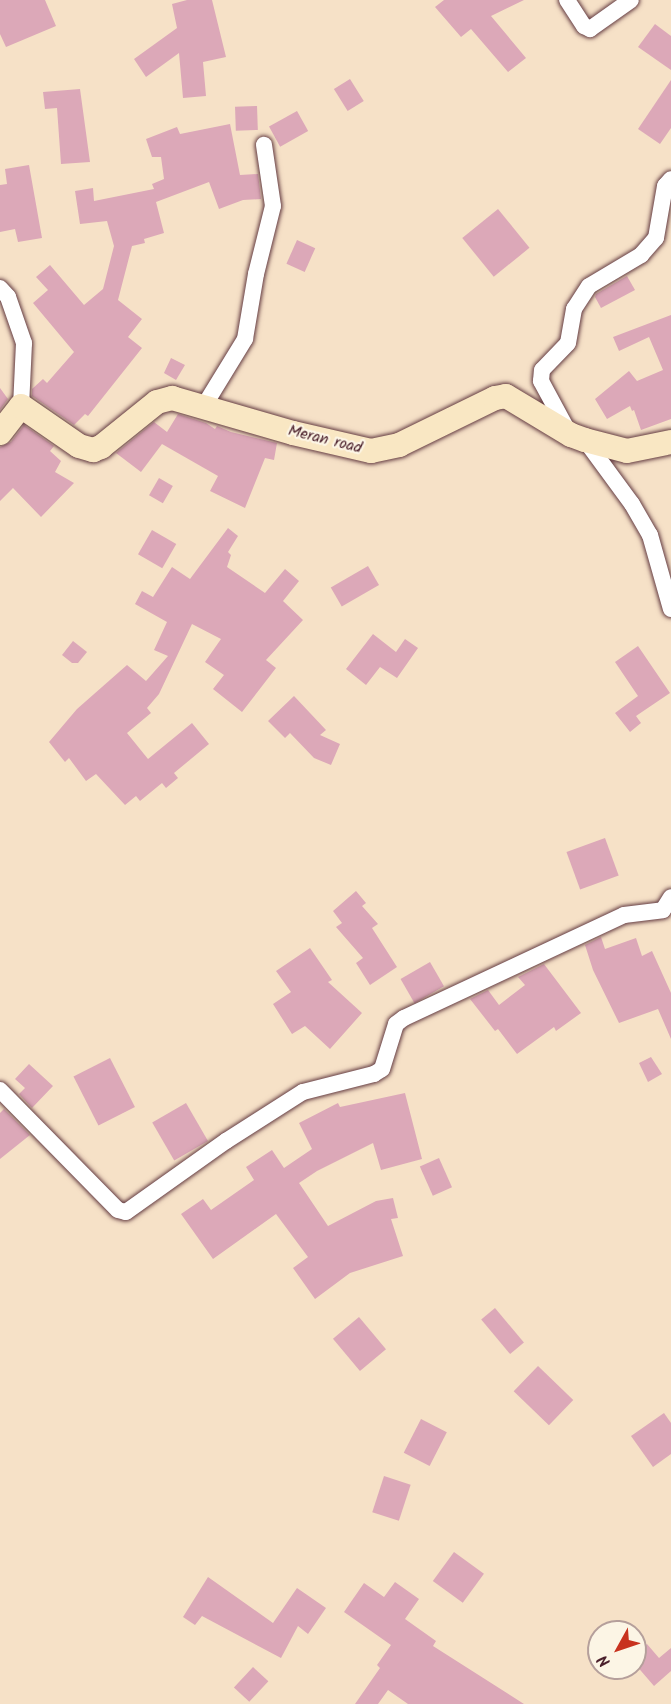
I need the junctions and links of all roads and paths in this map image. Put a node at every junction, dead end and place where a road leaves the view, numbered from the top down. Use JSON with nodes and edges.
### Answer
{"nodes":[{"id":1,"x":567,"y":0,"type":"edge"},
{"id":2,"x":631,"y":0,"type":"edge"},
{"id":3,"x":264,"y":145,"type":"dead end"},
{"id":4,"x":671,"y":179,"type":"edge"},
{"id":5,"x":0,"y":288,"type":"edge"},
{"id":6,"x":21,"y":406,"type":"junction"},
{"id":7,"x":204,"y":406,"type":"junction"},
{"id":8,"x":0,"y":433,"type":"edge"},
{"id":9,"x":578,"y":437,"type":"junction"},
{"id":10,"x":671,"y":442,"type":"edge"},
{"id":11,"x":671,"y":609,"type":"edge"},
{"id":12,"x":671,"y":897,"type":"edge"},
{"id":13,"x":0,"y":1090,"type":"edge"}],
"edges":[{"from":1,"to":2,"type":"street"},
{"from":3,"to":7,"type":"street"},
{"from":4,"to":9,"type":"street"},
{"from":5,"to":6,"type":"street"},
{"from":6,"to":7,"type":"street","name":"Meran road"},
{"from":6,"to":8,"type":"street"},
{"from":7,"to":9,"type":"street","name":"Meran road"},
{"from":9,"to":10,"type":"street","name":"Meran road"},
{"from":9,"to":11,"type":"street"},
{"from":12,"to":13,"type":"street"}]}
